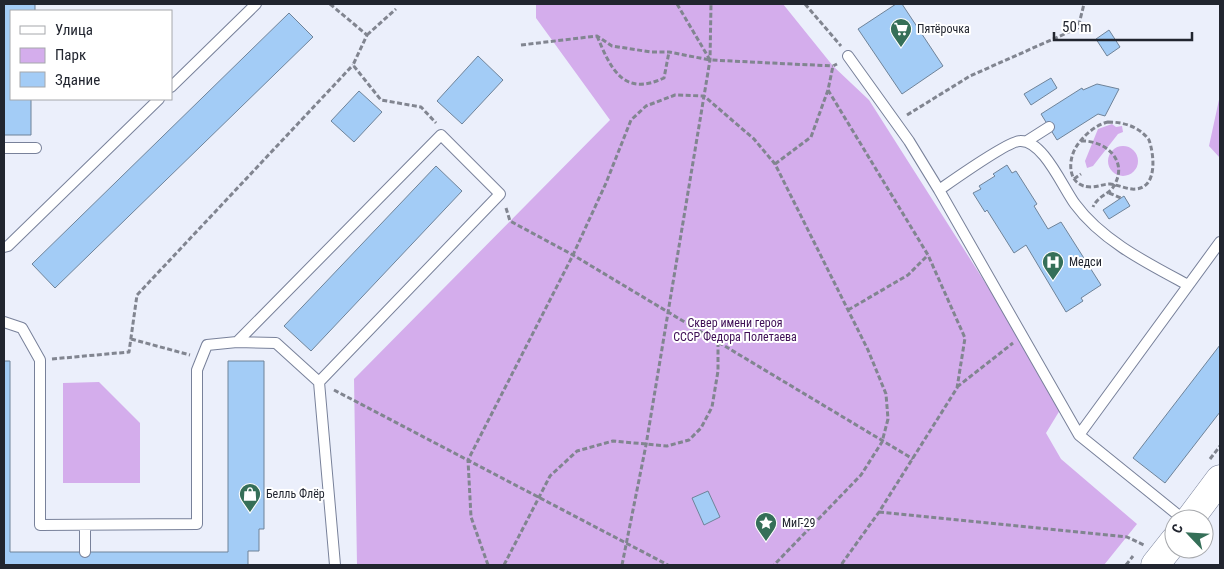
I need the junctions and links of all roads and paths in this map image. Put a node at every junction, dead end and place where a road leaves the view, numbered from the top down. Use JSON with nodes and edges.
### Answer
{"nodes":[{"id":1,"x":256,"y":4,"type":"edge"},
{"id":2,"x":330,"y":4,"type":"edge"},
{"id":3,"x":676,"y":4,"type":"edge"},
{"id":4,"x":711,"y":4,"type":"edge"},
{"id":5,"x":805,"y":4,"type":"edge"},
{"id":6,"x":1084,"y":4,"type":"edge"},
{"id":7,"x":396,"y":9,"type":"dead end"},
{"id":8,"x":367,"y":35,"type":"junction"},
{"id":9,"x":597,"y":36,"type":"junction"},
{"id":10,"x":521,"y":45,"type":"dead end"},
{"id":11,"x":669,"y":52,"type":"junction"},
{"id":12,"x":848,"y":56,"type":"junction"},
{"id":13,"x":710,"y":60,"type":"junction"},
{"id":14,"x":353,"y":65,"type":"junction"},
{"id":15,"x":833,"y":66,"type":"junction"},
{"id":16,"x":172,"y":86,"type":"edge"},
{"id":17,"x":828,"y":90,"type":"junction"},
{"id":18,"x":704,"y":96,"type":"junction"},
{"id":19,"x":158,"y":100,"type":"edge"},
{"id":20,"x":895,"y":122,"type":"junction"},
{"id":21,"x":1049,"y":127,"type":"dead end"},
{"id":22,"x":441,"y":129,"type":"dead end"},
{"id":23,"x":1027,"y":142,"type":"junction"},
{"id":24,"x":1080,"y":142,"type":"junction"},
{"id":25,"x":4,"y":148,"type":"edge"},
{"id":26,"x":36,"y":148,"type":"dead end"},
{"id":27,"x":774,"y":164,"type":"junction"},
{"id":28,"x":1115,"y":185,"type":"junction"},
{"id":29,"x":939,"y":190,"type":"junction"},
{"id":30,"x":1108,"y":193,"type":"junction"},
{"id":31,"x":500,"y":194,"type":"junction"},
{"id":32,"x":1121,"y":198,"type":"dead end"},
{"id":33,"x":1090,"y":220,"type":"junction"},
{"id":34,"x":1220,"y":242,"type":"edge"},
{"id":35,"x":4,"y":247,"type":"edge"},
{"id":36,"x":573,"y":254,"type":"junction"},
{"id":37,"x":928,"y":255,"type":"junction"},
{"id":38,"x":1188,"y":285,"type":"junction"},
{"id":39,"x":848,"y":310,"type":"junction"},
{"id":40,"x":668,"y":312,"type":"junction"},
{"id":41,"x":4,"y":322,"type":"edge"},
{"id":42,"x":1019,"y":337,"type":"dead end"},
{"id":43,"x":131,"y":339,"type":"junction"},
{"id":44,"x":237,"y":342,"type":"junction"},
{"id":45,"x":718,"y":342,"type":"junction"},
{"id":46,"x":202,"y":358,"type":"junction"},
{"id":47,"x":40,"y":360,"type":"junction"},
{"id":48,"x":319,"y":382,"type":"junction"},
{"id":49,"x":956,"y":388,"type":"junction"},
{"id":50,"x":1079,"y":436,"type":"junction"},
{"id":51,"x":882,"y":442,"type":"junction"},
{"id":52,"x":646,"y":445,"type":"junction"},
{"id":53,"x":913,"y":459,"type":"junction"},
{"id":54,"x":468,"y":460,"type":"junction"},
{"id":55,"x":1220,"y":479,"type":"edge"},
{"id":56,"x":537,"y":498,"type":"junction"},
{"id":57,"x":1170,"y":509,"type":"edge"},
{"id":58,"x":1198,"y":509,"type":"edge"},
{"id":59,"x":880,"y":512,"type":"junction"},
{"id":60,"x":85,"y":525,"type":"junction"},
{"id":61,"x":626,"y":545,"type":"junction"},
{"id":62,"x":1164,"y":547,"type":"edge"},
{"id":63,"x":85,"y":552,"type":"dead end"},
{"id":64,"x":1149,"y":555,"type":"edge"},
{"id":65,"x":335,"y":565,"type":"edge"},
{"id":66,"x":488,"y":565,"type":"edge"},
{"id":67,"x":504,"y":565,"type":"edge"},
{"id":68,"x":622,"y":565,"type":"edge"},
{"id":69,"x":668,"y":565,"type":"edge"},
{"id":70,"x":774,"y":565,"type":"edge"},
{"id":71,"x":841,"y":565,"type":"edge"}],
"edges":[{"from":1,"to":16,"type":"lane"},
{"from":2,"to":8,"type":"path"},
{"from":3,"to":13,"type":"path"},
{"from":4,"to":13,"type":"path"},
{"from":5,"to":12,"type":"path"},
{"from":6,"to":20,"type":"path"},
{"from":7,"to":8,"type":"path"},
{"from":8,"to":14,"type":"path"},
{"from":9,"to":10,"type":"path"},
{"from":9,"to":11,"type":"path"},
{"from":9,"to":11,"type":"path"},
{"from":11,"to":13,"type":"path"},
{"from":12,"to":15,"type":"path"},
{"from":12,"to":20,"type":"lane"},
{"from":13,"to":15,"type":"path"},
{"from":13,"to":18,"type":"path"},
{"from":14,"to":22,"type":"path"},
{"from":14,"to":43,"type":"path"},
{"from":15,"to":17,"type":"path"},
{"from":17,"to":27,"type":"path"},
{"from":17,"to":37,"type":"path"},
{"from":18,"to":27,"type":"path"},
{"from":18,"to":36,"type":"path"},
{"from":18,"to":40,"type":"path"},
{"from":19,"to":35,"type":"lane"},
{"from":20,"to":29,"type":"lane"},
{"from":21,"to":23,"type":"lane"},
{"from":23,"to":29,"type":"lane"},
{"from":23,"to":33,"type":"lane"},
{"from":24,"to":28,"type":"path"},
{"from":24,"to":28,"type":"path"},
{"from":24,"to":28,"type":"path"},
{"from":25,"to":26,"type":"lane"},
{"from":27,"to":39,"type":"path"},
{"from":28,"to":30,"type":"path"},
{"from":29,"to":50,"type":"lane"},
{"from":30,"to":32,"type":"path"},
{"from":30,"to":33,"type":"path"},
{"from":31,"to":36,"type":"path"},
{"from":31,"to":44,"type":"lane"},
{"from":31,"to":48,"type":"lane"},
{"from":33,"to":38,"type":"lane"},
{"from":34,"to":38,"type":"lane"},
{"from":36,"to":40,"type":"path"},
{"from":36,"to":54,"type":"path"},
{"from":37,"to":39,"type":"path"},
{"from":37,"to":49,"type":"path"},
{"from":38,"to":50,"type":"lane"},
{"from":39,"to":51,"type":"path"},
{"from":40,"to":45,"type":"path"},
{"from":40,"to":52,"type":"path"},
{"from":41,"to":47,"type":"lane"},
{"from":42,"to":49,"type":"path"},
{"from":43,"to":46,"type":"path"},
{"from":43,"to":47,"type":"path"},
{"from":44,"to":46,"type":"lane"},
{"from":44,"to":48,"type":"lane"},
{"from":45,"to":51,"type":"path"},
{"from":45,"to":52,"type":"path"},
{"from":46,"to":60,"type":"lane"},
{"from":47,"to":60,"type":"lane"},
{"from":48,"to":54,"type":"path"},
{"from":48,"to":65,"type":"lane"},
{"from":49,"to":53,"type":"path"},
{"from":50,"to":57,"type":"lane"},
{"from":51,"to":53,"type":"path"},
{"from":51,"to":70,"type":"path"},
{"from":52,"to":56,"type":"path"},
{"from":52,"to":61,"type":"path"},
{"from":53,"to":59,"type":"path"},
{"from":54,"to":56,"type":"path"},
{"from":54,"to":66,"type":"path"},
{"from":55,"to":58,"type":"main road"},
{"from":56,"to":61,"type":"path"},
{"from":56,"to":67,"type":"path"},
{"from":59,"to":64,"type":"path"},
{"from":59,"to":71,"type":"path"},
{"from":60,"to":63,"type":"lane"},
{"from":61,"to":68,"type":"path"},
{"from":61,"to":69,"type":"path"},
{"from":62,"to":64,"type":"main road"}]}
